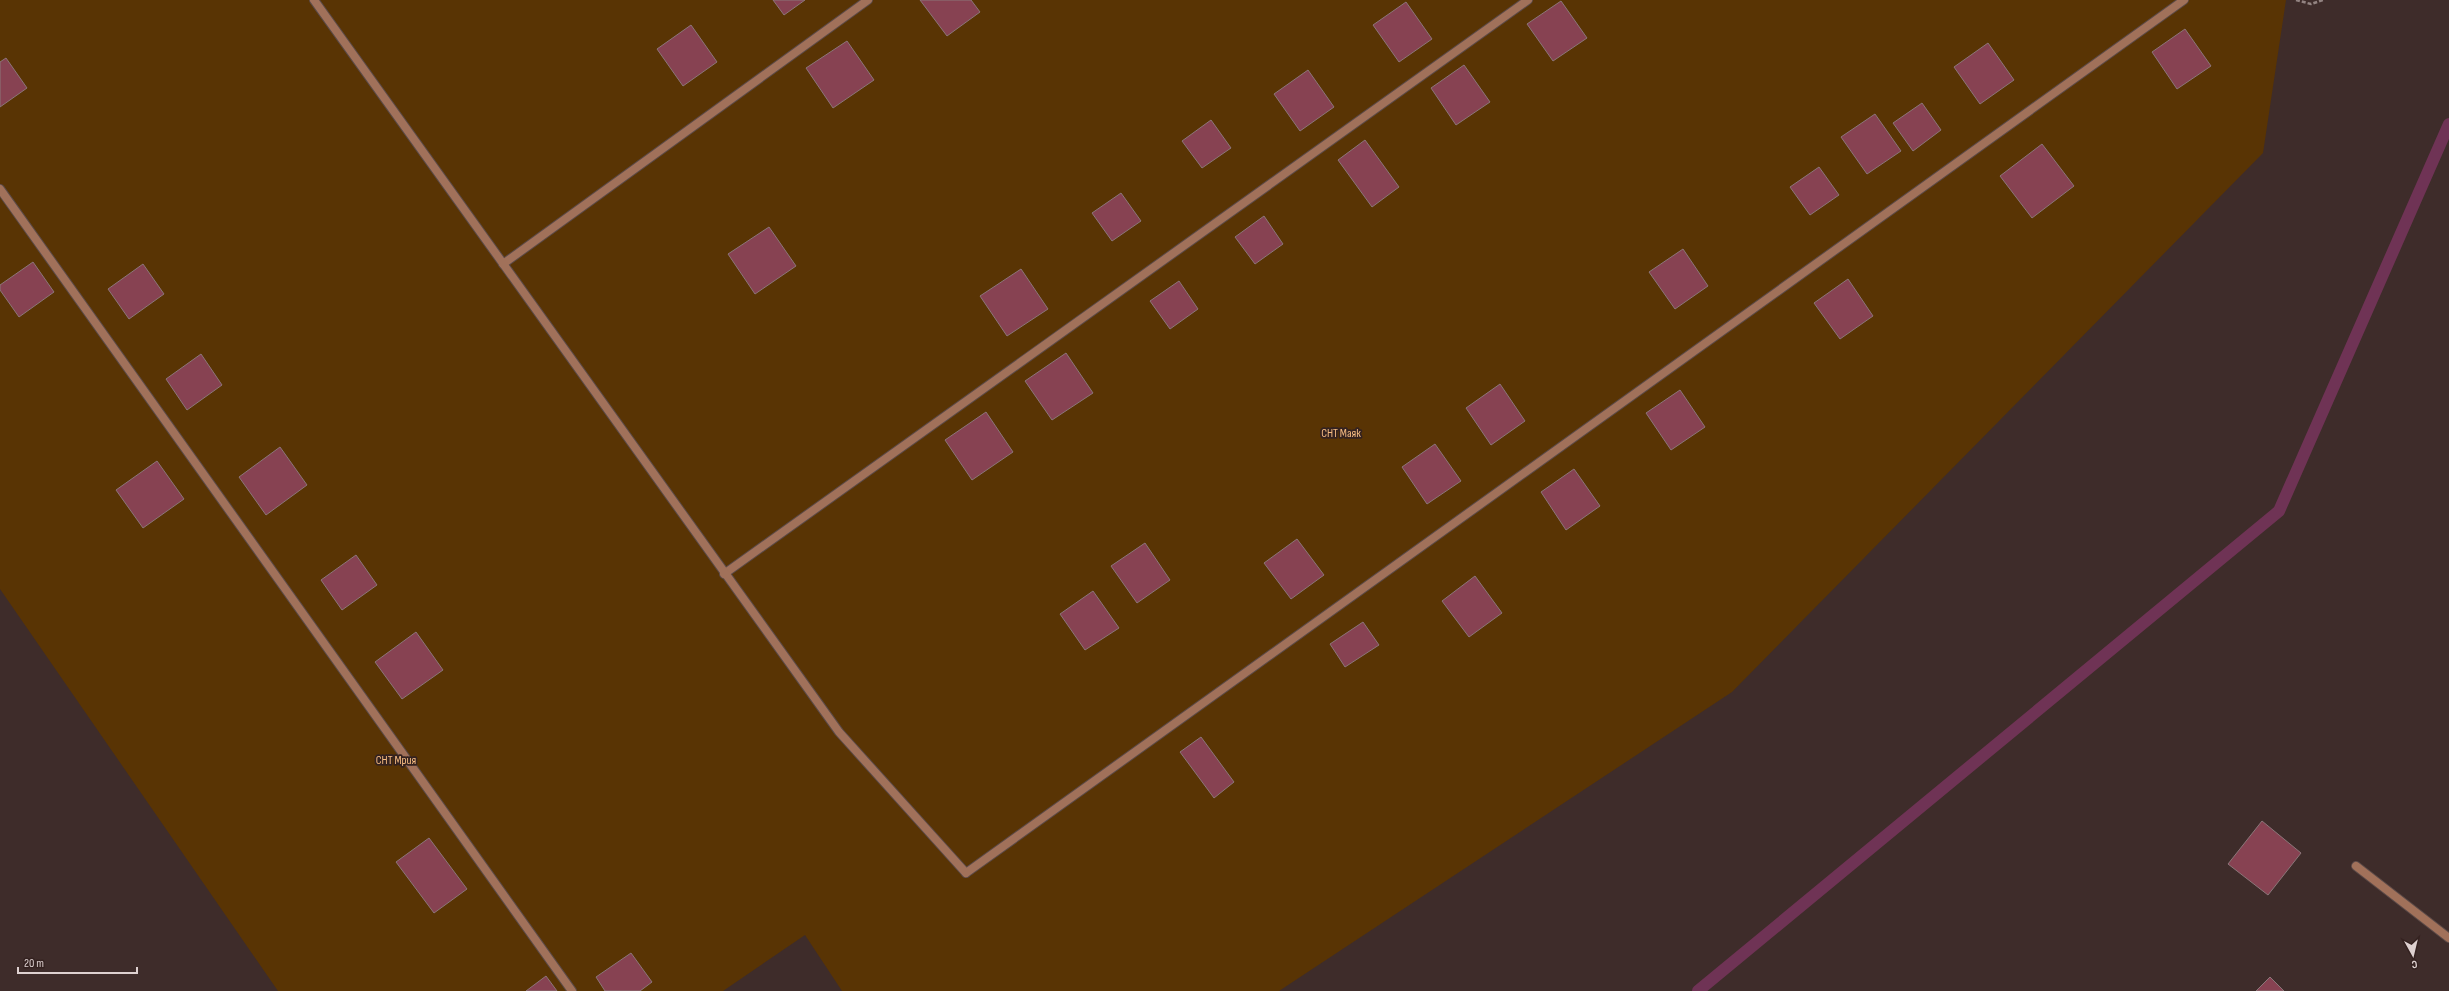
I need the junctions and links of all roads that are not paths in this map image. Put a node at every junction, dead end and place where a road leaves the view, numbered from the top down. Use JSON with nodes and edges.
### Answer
{"nodes":[{"id":1,"x":314,"y":0,"type":"edge"},
{"id":2,"x":868,"y":0,"type":"edge"},
{"id":3,"x":1528,"y":0,"type":"edge"},
{"id":4,"x":2184,"y":0,"type":"edge"},
{"id":5,"x":0,"y":189,"type":"edge"},
{"id":6,"x":502,"y":264,"type":"junction"},
{"id":7,"x":724,"y":574,"type":"junction"},
{"id":8,"x":2356,"y":866,"type":"dead end"},
{"id":9,"x":2449,"y":938,"type":"edge"},
{"id":10,"x":572,"y":991,"type":"edge"}],
"edges":[{"from":1,"to":6,"type":"street"},
{"from":2,"to":6,"type":"street"},
{"from":3,"to":7,"type":"street"},
{"from":4,"to":7,"type":"street"},
{"from":5,"to":10,"type":"street"},
{"from":6,"to":7,"type":"street"},
{"from":8,"to":9,"type":"street"}]}
